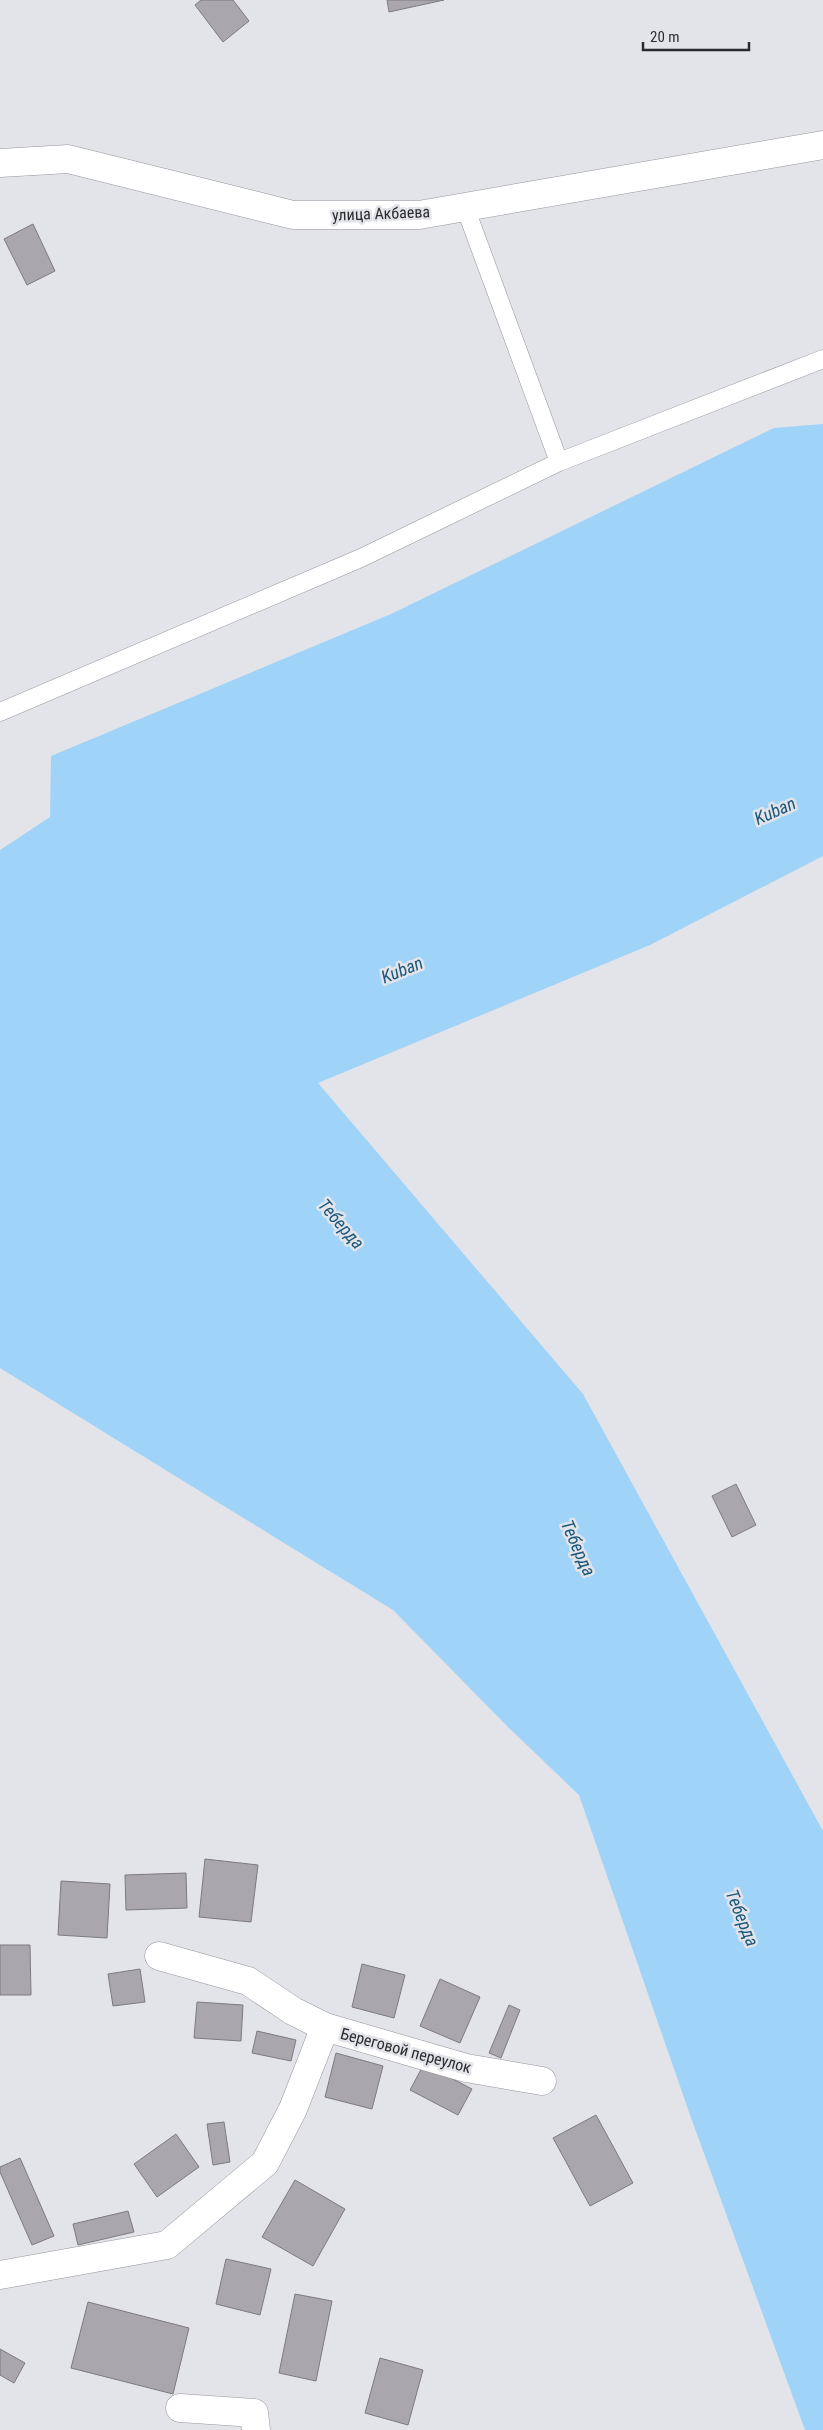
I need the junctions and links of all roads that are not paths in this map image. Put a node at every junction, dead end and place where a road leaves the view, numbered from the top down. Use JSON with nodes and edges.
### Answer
{"nodes":[{"id":1,"x":823,"y":145,"type":"edge"},
{"id":2,"x":0,"y":163,"type":"edge"},
{"id":3,"x":465,"y":207,"type":"junction"},
{"id":4,"x":823,"y":359,"type":"edge"},
{"id":5,"x":559,"y":462,"type":"junction"},
{"id":6,"x":0,"y":712,"type":"edge"},
{"id":7,"x":159,"y":1956,"type":"dead end"},
{"id":8,"x":325,"y":2027,"type":"junction"},
{"id":9,"x":542,"y":2081,"type":"dead end"},
{"id":10,"x":0,"y":2275,"type":"edge"},
{"id":11,"x":180,"y":2408,"type":"dead end"},
{"id":12,"x":256,"y":2430,"type":"edge"}],
"edges":[{"from":1,"to":3,"type":"street","name":"улица Акбаева"},
{"from":2,"to":3,"type":"street","name":"улица Акбаева"},
{"from":3,"to":5,"type":"lane"},
{"from":4,"to":5,"type":"lane"},
{"from":5,"to":6,"type":"lane"},
{"from":7,"to":8,"type":"street"},
{"from":8,"to":9,"type":"street","name":"Береговой переулок"},
{"from":8,"to":10,"type":"street","name":"Береговой переулок"},
{"from":11,"to":12,"type":"street"}]}
